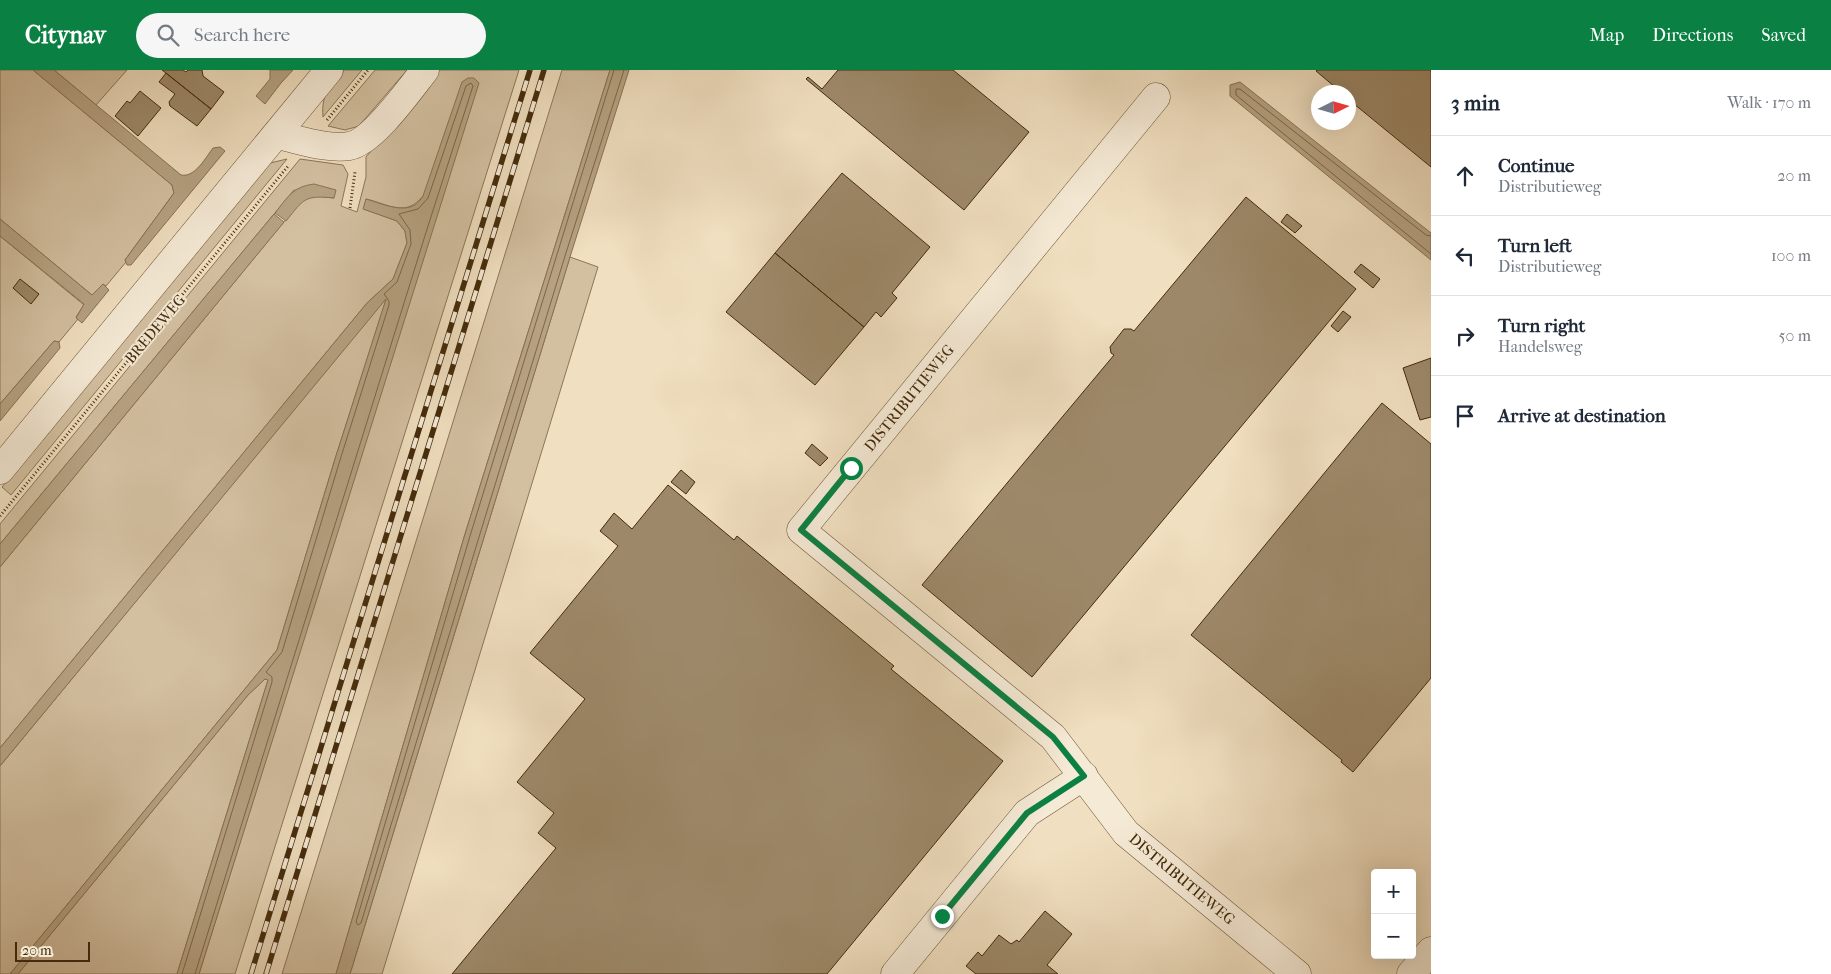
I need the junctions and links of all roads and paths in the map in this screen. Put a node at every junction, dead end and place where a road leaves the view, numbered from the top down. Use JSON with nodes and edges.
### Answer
{"nodes":[{"id":1,"x":329,"y":70,"type":"edge"},
{"id":2,"x":368,"y":70,"type":"edge"},
{"id":3,"x":425,"y":70,"type":"edge"},
{"id":4,"x":1156,"y":97,"type":"dead end"},
{"id":5,"x":276,"y":135,"type":"junction"},
{"id":6,"x":309,"y":142,"type":"junction"},
{"id":7,"x":352,"y":146,"type":"junction"},
{"id":8,"x":350,"y":208,"type":"dead end"},
{"id":9,"x":0,"y":470,"type":"edge"},
{"id":10,"x":0,"y":516,"type":"edge"},
{"id":11,"x":1084,"y":776,"type":"junction"},
{"id":12,"x":1431,"y":951,"type":"edge"},
{"id":13,"x":895,"y":974,"type":"edge"},
{"id":14,"x":1297,"y":974,"type":"edge"},
{"id":15,"x":1412,"y":974,"type":"edge"}],
"edges":[{"from":1,"to":5,"type":"street","name":"BREDEWEG"},
{"from":2,"to":6,"type":"path","name":"BREDEWEG"},
{"from":3,"to":7,"type":"street"},
{"from":4,"to":11,"type":"street","name":"DISTRIBUTIEWEG"},
{"from":5,"to":6,"type":"street"},
{"from":5,"to":9,"type":"street","name":"BREDEWEG"},
{"from":6,"to":7,"type":"street"},
{"from":6,"to":10,"type":"path","name":"BREDEWEG"},
{"from":7,"to":8,"type":"path"},
{"from":11,"to":13,"type":"street"},
{"from":11,"to":14,"type":"street","name":"DISTRIBUTIEWEG"},
{"from":12,"to":15,"type":"street"}]}
